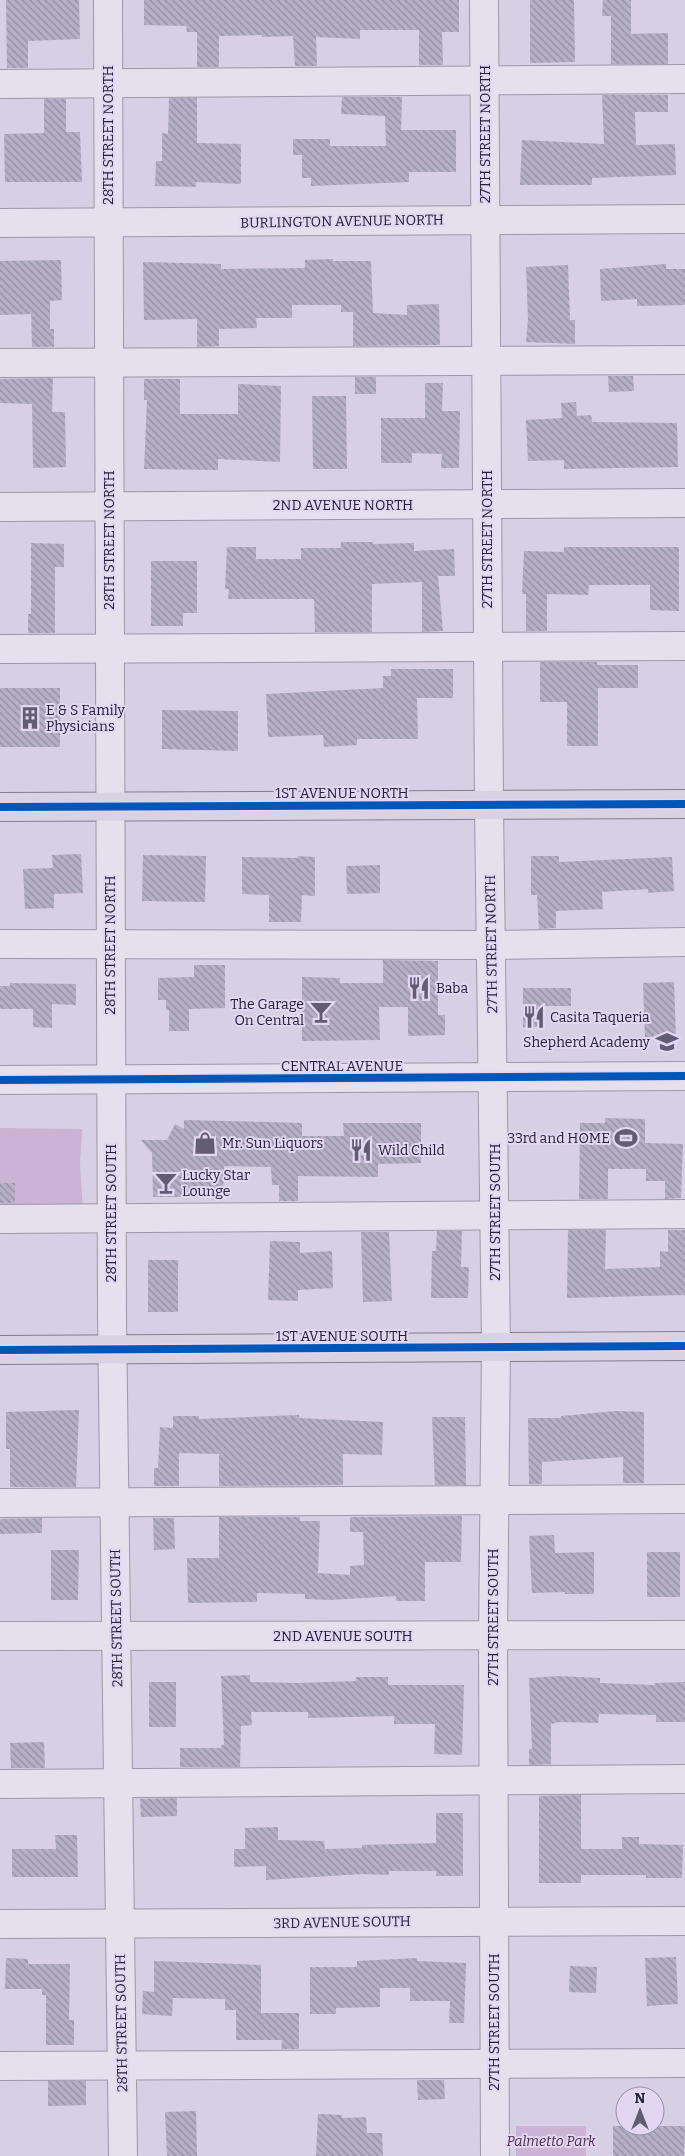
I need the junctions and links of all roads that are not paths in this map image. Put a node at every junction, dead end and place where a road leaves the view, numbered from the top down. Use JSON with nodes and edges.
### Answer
{"nodes":[{"id":1,"x":108,"y":0,"type":"edge"},
{"id":2,"x":484,"y":0,"type":"edge"},
{"id":3,"x":685,"y":79,"type":"edge"},
{"id":4,"x":485,"y":80,"type":"junction"},
{"id":5,"x":108,"y":83,"type":"junction"},
{"id":6,"x":0,"y":84,"type":"edge"},
{"id":7,"x":685,"y":219,"type":"edge"},
{"id":8,"x":486,"y":220,"type":"junction"},
{"id":9,"x":0,"y":223,"type":"edge"},
{"id":10,"x":109,"y":224,"type":"junction"},
{"id":11,"x":685,"y":360,"type":"edge"},
{"id":12,"x":486,"y":361,"type":"junction"},
{"id":13,"x":0,"y":363,"type":"edge"},
{"id":14,"x":109,"y":363,"type":"junction"},
{"id":15,"x":685,"y":503,"type":"edge"},
{"id":16,"x":487,"y":504,"type":"junction"},
{"id":17,"x":109,"y":506,"type":"junction"},
{"id":18,"x":0,"y":507,"type":"edge"},
{"id":19,"x":685,"y":646,"type":"edge"},
{"id":20,"x":488,"y":647,"type":"junction"},
{"id":21,"x":0,"y":649,"type":"edge"},
{"id":22,"x":110,"y":649,"type":"junction"},
{"id":23,"x":685,"y":804,"type":"edge"},
{"id":24,"x":489,"y":805,"type":"junction"},
{"id":25,"x":110,"y":807,"type":"junction"},
{"id":26,"x":0,"y":808,"type":"edge"},
{"id":27,"x":685,"y":942,"type":"edge"},
{"id":28,"x":0,"y":944,"type":"edge"},
{"id":29,"x":110,"y":944,"type":"junction"},
{"id":30,"x":491,"y":945,"type":"junction"},
{"id":31,"x":685,"y":1076,"type":"edge"},
{"id":32,"x":494,"y":1078,"type":"junction"},
{"id":33,"x":0,"y":1080,"type":"edge"},
{"id":34,"x":111,"y":1080,"type":"junction"},
{"id":35,"x":685,"y":1214,"type":"edge"},
{"id":36,"x":495,"y":1216,"type":"junction"},
{"id":37,"x":0,"y":1219,"type":"edge"},
{"id":38,"x":111,"y":1219,"type":"junction"},
{"id":39,"x":685,"y":1346,"type":"edge"},
{"id":40,"x":496,"y":1347,"type":"junction"},
{"id":41,"x":112,"y":1349,"type":"junction"},
{"id":42,"x":0,"y":1350,"type":"edge"},
{"id":43,"x":685,"y":1498,"type":"edge"},
{"id":44,"x":494,"y":1500,"type":"junction"},
{"id":45,"x":114,"y":1502,"type":"junction"},
{"id":46,"x":0,"y":1503,"type":"edge"},
{"id":47,"x":117,"y":1635,"type":"junction"},
{"id":48,"x":685,"y":1635,"type":"edge"},
{"id":49,"x":0,"y":1636,"type":"edge"},
{"id":50,"x":493,"y":1637,"type":"junction"},
{"id":51,"x":685,"y":1778,"type":"edge"},
{"id":52,"x":493,"y":1781,"type":"junction"},
{"id":53,"x":118,"y":1783,"type":"junction"},
{"id":54,"x":0,"y":1784,"type":"edge"},
{"id":55,"x":494,"y":1921,"type":"junction"},
{"id":56,"x":685,"y":1921,"type":"edge"},
{"id":57,"x":0,"y":1924,"type":"edge"},
{"id":58,"x":120,"y":1924,"type":"junction"},
{"id":59,"x":685,"y":2062,"type":"edge"},
{"id":60,"x":494,"y":2063,"type":"junction"},
{"id":61,"x":0,"y":2066,"type":"edge"},
{"id":62,"x":122,"y":2066,"type":"junction"},
{"id":63,"x":123,"y":2156,"type":"edge"},
{"id":64,"x":495,"y":2156,"type":"edge"}],
"edges":[{"from":1,"to":5,"type":"street","name":"28TH STREET NORTH"},
{"from":2,"to":4,"type":"street","name":"27TH STREET NORTH"},
{"from":3,"to":4,"type":"street"},
{"from":4,"to":5,"type":"street"},
{"from":4,"to":8,"type":"street","name":"27TH STREET NORTH"},
{"from":5,"to":6,"type":"street"},
{"from":5,"to":10,"type":"street","name":"28TH STREET NORTH"},
{"from":7,"to":8,"type":"street","name":"BURLINGTON AVENUE NORTH"},
{"from":8,"to":10,"type":"street","name":"BURLINGTON AVENUE NORTH"},
{"from":8,"to":12,"type":"street","name":"27TH STREET NORTH"},
{"from":9,"to":10,"type":"street","name":"BURLINGTON AVENUE NORTH"},
{"from":10,"to":14,"type":"street","name":"28TH STREET NORTH"},
{"from":11,"to":12,"type":"street"},
{"from":12,"to":14,"type":"street"},
{"from":12,"to":16,"type":"street","name":"27TH STREET NORTH"},
{"from":13,"to":14,"type":"street"},
{"from":14,"to":17,"type":"street","name":"28TH STREET NORTH"},
{"from":15,"to":16,"type":"street","name":"2ND AVENUE NORTH"},
{"from":16,"to":17,"type":"street","name":"2ND AVENUE NORTH"},
{"from":16,"to":20,"type":"street","name":"27TH STREET NORTH"},
{"from":17,"to":18,"type":"street","name":"2ND AVENUE NORTH"},
{"from":17,"to":22,"type":"street","name":"28TH STREET NORTH"},
{"from":19,"to":20,"type":"street"},
{"from":20,"to":22,"type":"street"},
{"from":20,"to":24,"type":"street","name":"27TH STREET NORTH"},
{"from":21,"to":22,"type":"street"},
{"from":22,"to":25,"type":"street","name":"28TH STREET NORTH"},
{"from":23,"to":24,"type":"main road","name":"1ST AVENUE NORTH"},
{"from":24,"to":25,"type":"main road","name":"1ST AVENUE NORTH"},
{"from":24,"to":30,"type":"street","name":"27TH STREET NORTH"},
{"from":25,"to":26,"type":"main road","name":"1ST AVENUE NORTH"},
{"from":25,"to":29,"type":"street","name":"28TH STREET NORTH"},
{"from":27,"to":30,"type":"street"},
{"from":28,"to":29,"type":"street"},
{"from":29,"to":30,"type":"street"},
{"from":29,"to":34,"type":"street","name":"28TH STREET NORTH"},
{"from":30,"to":32,"type":"street","name":"27TH STREET NORTH"},
{"from":31,"to":32,"type":"street","name":"CENTRAL AVENUE"},
{"from":32,"to":34,"type":"street","name":"CENTRAL AVENUE"},
{"from":32,"to":36,"type":"street","name":"27TH STREET SOUTH"},
{"from":33,"to":34,"type":"street","name":"CENTRAL AVENUE"},
{"from":34,"to":38,"type":"street","name":"28TH STREET SOUTH"},
{"from":35,"to":36,"type":"street"},
{"from":36,"to":38,"type":"street"},
{"from":36,"to":40,"type":"street","name":"27TH STREET SOUTH"},
{"from":37,"to":38,"type":"street"},
{"from":38,"to":41,"type":"street","name":"28TH STREET SOUTH"},
{"from":39,"to":40,"type":"main road","name":"1ST AVENUE SOUTH"},
{"from":40,"to":41,"type":"main road","name":"1ST AVENUE SOUTH"},
{"from":40,"to":44,"type":"street","name":"27TH STREET SOUTH"},
{"from":41,"to":42,"type":"main road","name":"1ST AVENUE SOUTH"},
{"from":41,"to":45,"type":"street","name":"28TH STREET SOUTH"},
{"from":43,"to":44,"type":"street"},
{"from":44,"to":45,"type":"street"},
{"from":44,"to":50,"type":"street","name":"27TH STREET SOUTH"},
{"from":45,"to":46,"type":"street"},
{"from":45,"to":47,"type":"street","name":"28TH STREET SOUTH"},
{"from":47,"to":49,"type":"street","name":"2ND AVENUE SOUTH"},
{"from":47,"to":50,"type":"street","name":"2ND AVENUE SOUTH"},
{"from":47,"to":53,"type":"street","name":"28TH STREET SOUTH"},
{"from":48,"to":50,"type":"street","name":"2ND AVENUE SOUTH"},
{"from":50,"to":52,"type":"street","name":"27TH STREET SOUTH"},
{"from":51,"to":52,"type":"street"},
{"from":52,"to":53,"type":"street"},
{"from":52,"to":55,"type":"street","name":"27TH STREET SOUTH"},
{"from":53,"to":54,"type":"street"},
{"from":53,"to":58,"type":"street","name":"28TH STREET SOUTH"},
{"from":55,"to":56,"type":"street","name":"3RD AVENUE SOUTH"},
{"from":55,"to":58,"type":"street","name":"3RD AVENUE SOUTH"},
{"from":55,"to":60,"type":"street","name":"27TH STREET SOUTH"},
{"from":57,"to":58,"type":"street","name":"3RD AVENUE SOUTH"},
{"from":58,"to":62,"type":"street","name":"28TH STREET SOUTH"},
{"from":59,"to":60,"type":"street"},
{"from":60,"to":62,"type":"street"},
{"from":60,"to":64,"type":"street","name":"27TH STREET SOUTH"},
{"from":61,"to":62,"type":"street"},
{"from":62,"to":63,"type":"street","name":"28TH STREET SOUTH"}]}
